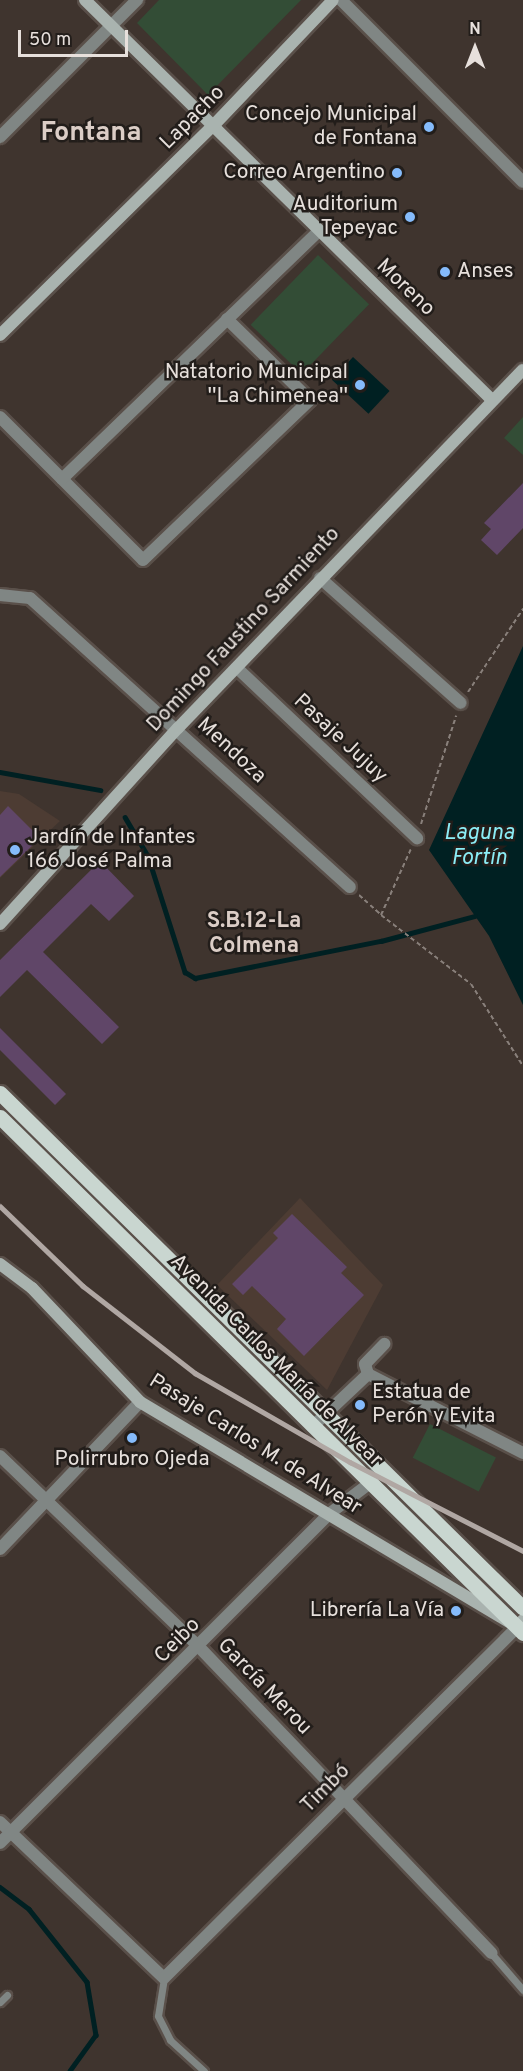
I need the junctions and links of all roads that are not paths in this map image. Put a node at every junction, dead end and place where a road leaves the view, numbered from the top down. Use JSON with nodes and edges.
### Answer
{"nodes":[{"id":1,"x":85,"y":0,"type":"edge"},
{"id":2,"x":137,"y":0,"type":"edge"},
{"id":3,"x":333,"y":0,"type":"edge"},
{"id":4,"x":340,"y":0,"type":"edge"},
{"id":5,"x":111,"y":26,"type":"junction"},
{"id":6,"x":212,"y":127,"type":"junction"},
{"id":7,"x":0,"y":137,"type":"edge"},
{"id":8,"x":523,"y":182,"type":"edge"},
{"id":9,"x":319,"y":231,"type":"junction"},
{"id":10,"x":227,"y":319,"type":"junction"},
{"id":11,"x":0,"y":335,"type":"edge"},
{"id":12,"x":523,"y":370,"type":"edge"},
{"id":13,"x":492,"y":400,"type":"junction"},
{"id":14,"x":0,"y":417,"type":"edge"},
{"id":15,"x":62,"y":479,"type":"junction"},
{"id":16,"x":320,"y":578,"type":"junction"},
{"id":17,"x":0,"y":595,"type":"edge"},
{"id":18,"x":237,"y":668,"type":"junction"},
{"id":19,"x":460,"y":703,"type":"road end"},
{"id":20,"x":178,"y":728,"type":"junction"},
{"id":21,"x":417,"y":838,"type":"road end"},
{"id":22,"x":350,"y":886,"type":"road end"},
{"id":23,"x":1,"y":920,"type":"edge"},
{"id":24,"x":0,"y":1093,"type":"edge"},
{"id":25,"x":0,"y":1117,"type":"edge"},
{"id":26,"x":0,"y":1264,"type":"edge"},
{"id":27,"x":384,"y":1344,"type":"dead end"},
{"id":28,"x":368,"y":1374,"type":"junction"},
{"id":29,"x":140,"y":1402,"type":"junction"},
{"id":30,"x":327,"y":1412,"type":"junction"},
{"id":31,"x":312,"y":1427,"type":"junction"},
{"id":32,"x":523,"y":1453,"type":"edge"},
{"id":33,"x":0,"y":1456,"type":"edge"},
{"id":34,"x":379,"y":1466,"type":"junction"},
{"id":35,"x":370,"y":1483,"type":"junction"},
{"id":36,"x":47,"y":1502,"type":"junction"},
{"id":37,"x":329,"y":1514,"type":"junction"},
{"id":38,"x":0,"y":1549,"type":"edge"},
{"id":39,"x":523,"y":1608,"type":"edge"},
{"id":40,"x":521,"y":1627,"type":"edge"},
{"id":41,"x":200,"y":1648,"type":"junction"},
{"id":42,"x":343,"y":1799,"type":"junction"},
{"id":43,"x":0,"y":1822,"type":"edge"},
{"id":44,"x":11,"y":1833,"type":"junction"},
{"id":45,"x":0,"y":1843,"type":"edge"},
{"id":46,"x":491,"y":1953,"type":"joint"},
{"id":47,"x":164,"y":1978,"type":"junction"},
{"id":48,"x":523,"y":1990,"type":"edge"},
{"id":49,"x":7,"y":1995,"type":"dead end"},
{"id":50,"x":0,"y":2001,"type":"edge"},
{"id":51,"x":204,"y":2071,"type":"edge"}],
"edges":[{"from":1,"to":5,"type":"street","name":"Moreno"},
{"from":2,"to":5,"type":"street"},
{"from":3,"to":6,"type":"street","name":"Lapacho"},
{"from":4,"to":8,"type":"street"},
{"from":5,"to":6,"type":"street","name":"Moreno"},
{"from":5,"to":7,"type":"street"},
{"from":6,"to":9,"type":"street","name":"Moreno"},
{"from":6,"to":11,"type":"street","name":"Lapacho"},
{"from":9,"to":10,"type":"street"},
{"from":9,"to":13,"type":"street","name":"Moreno"},
{"from":10,"to":15,"type":"street"},
{"from":10,"to":15,"type":"street"},
{"from":12,"to":13,"type":"street","name":"Domingo Faustino Sarmiento"},
{"from":13,"to":16,"type":"street","name":"Domingo Faustino Sarmiento"},
{"from":14,"to":15,"type":"street"},
{"from":16,"to":18,"type":"street","name":"Domingo Faustino Sarmiento"},
{"from":16,"to":19,"type":"street"},
{"from":17,"to":20,"type":"street","name":"Mendoza"},
{"from":18,"to":20,"type":"street","name":"Domingo Faustino Sarmiento"},
{"from":18,"to":21,"type":"street","name":"Pasaje Jujuy"},
{"from":20,"to":22,"type":"street","name":"Mendoza"},
{"from":20,"to":23,"type":"street","name":"Domingo Faustino Sarmiento"},
{"from":24,"to":30,"type":"main road","name":"Avenida Carlos María de Alvear"},
{"from":25,"to":31,"type":"main road","name":"Avenida Carlos María de Alvear"},
{"from":26,"to":29,"type":"street","name":"Pasaje Carlos M. de Alvear"},
{"from":27,"to":28,"type":"street"},
{"from":28,"to":30,"type":"street"},
{"from":28,"to":32,"type":"street"},
{"from":29,"to":36,"type":"street"},
{"from":29,"to":37,"type":"street","name":"Pasaje Carlos M. de Alvear"},
{"from":30,"to":31,"type":"street"},
{"from":30,"to":34,"type":"main road","name":"Avenida Carlos María de Alvear"},
{"from":31,"to":35,"type":"main road","name":"Avenida Carlos María de Alvear"},
{"from":33,"to":36,"type":"street","name":"García Merou"},
{"from":34,"to":35,"type":"street","name":"Ceibo"},
{"from":34,"to":39,"type":"main road","name":"Avenida Carlos María de Alvear"},
{"from":35,"to":37,"type":"street","name":"Ceibo"},
{"from":35,"to":40,"type":"main road","name":"Avenida Carlos María de Alvear"},
{"from":36,"to":38,"type":"street"},
{"from":36,"to":41,"type":"street","name":"García Merou"},
{"from":37,"to":40,"type":"street","name":"Pasaje Carlos M. de Alvear"},
{"from":37,"to":41,"type":"street","name":"Ceibo"},
{"from":40,"to":42,"type":"street","name":"Timbó"},
{"from":41,"to":42,"type":"street","name":"García Merou"},
{"from":41,"to":44,"type":"street","name":"Ceibo"},
{"from":42,"to":46,"type":"street","name":"García Merou"},
{"from":42,"to":47,"type":"street","name":"Timbó"},
{"from":43,"to":44,"type":"street"},
{"from":44,"to":45,"type":"street","name":"Ceibo"},
{"from":44,"to":47,"type":"street"},
{"from":46,"to":48,"type":"lane"},
{"from":47,"to":51,"type":"lane"},
{"from":49,"to":50,"type":"lane"}]}
